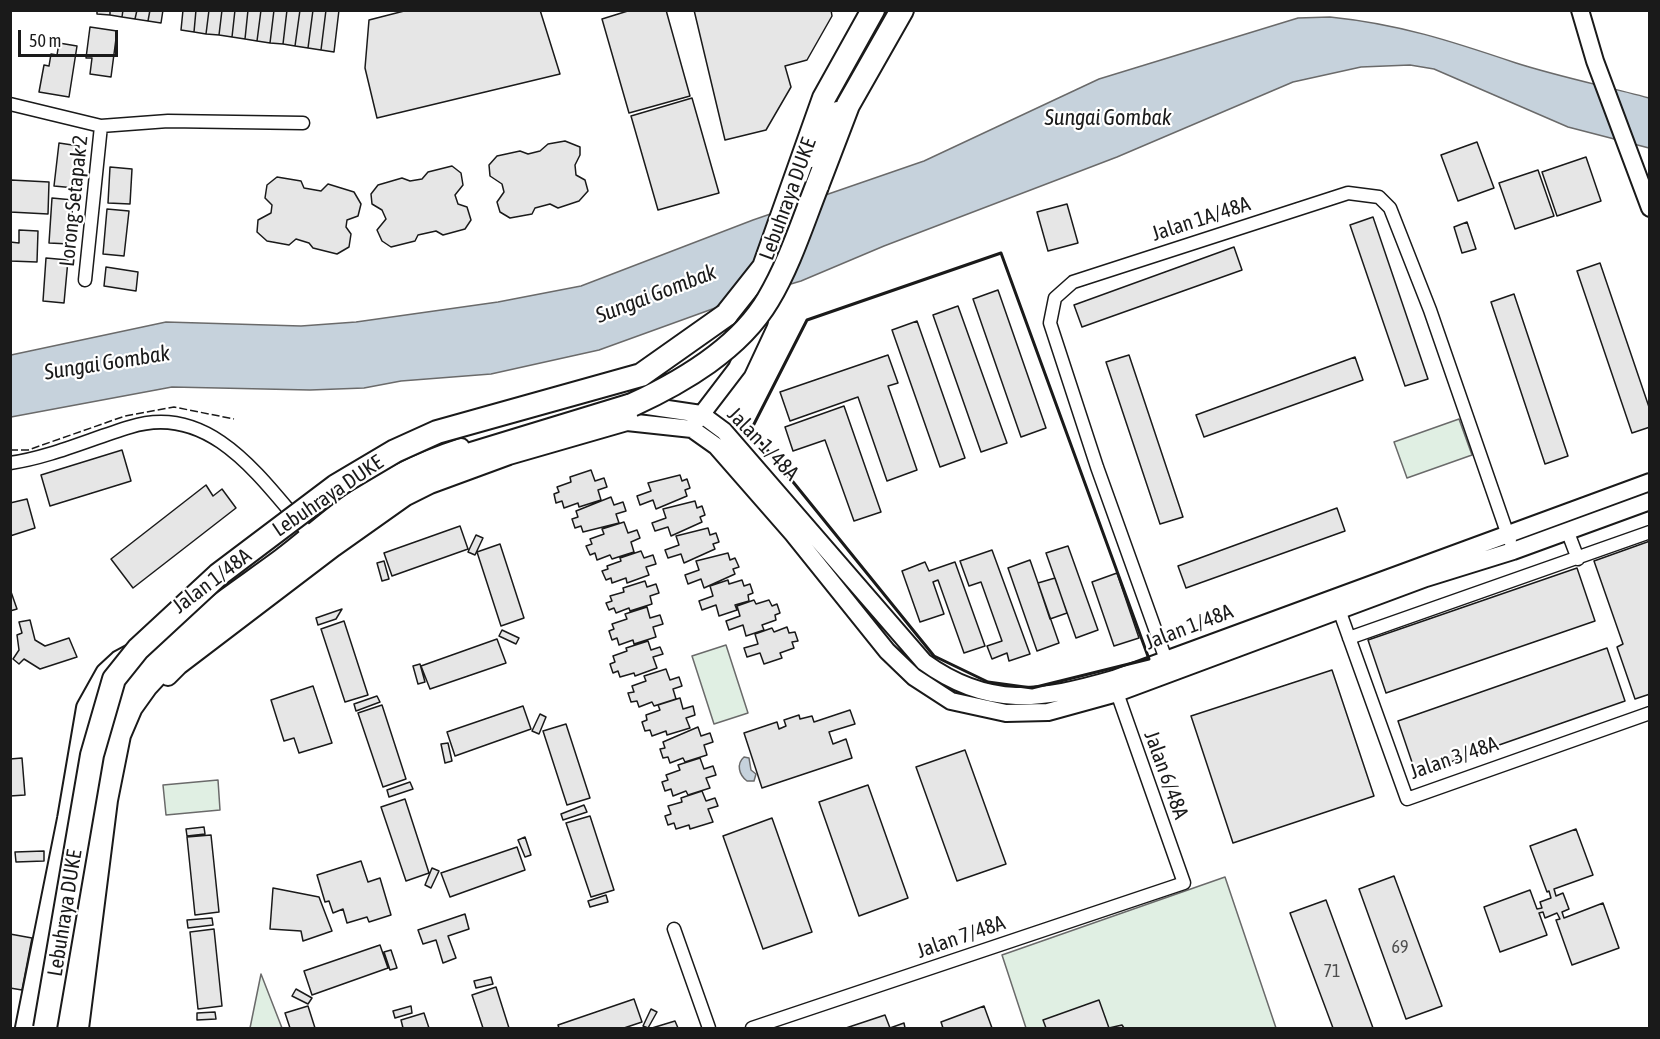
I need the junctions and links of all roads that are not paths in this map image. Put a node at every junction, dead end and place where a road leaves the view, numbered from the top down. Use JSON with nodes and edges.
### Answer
{"nodes":[{"id":1,"x":873,"y":10,"type":"edge"},
{"id":2,"x":894,"y":10,"type":"edge"},
{"id":3,"x":902,"y":10,"type":"edge"},
{"id":4,"x":1580,"y":11,"type":"edge"},
{"id":5,"x":10,"y":104,"type":"edge"},
{"id":6,"x":303,"y":123,"type":"dead end"},
{"id":7,"x":101,"y":126,"type":"junction"},
{"id":8,"x":1650,"y":208,"type":"edge"},
{"id":9,"x":86,"y":280,"type":"dead end"},
{"id":10,"x":701,"y":414,"type":"junction"},
{"id":11,"x":692,"y":429,"type":"junction"},
{"id":12,"x":10,"y":463,"type":"edge"},
{"id":13,"x":1650,"y":482,"type":"edge"},
{"id":14,"x":1650,"y":501,"type":"edge"},
{"id":15,"x":1567,"y":530,"type":"junction"},
{"id":16,"x":1650,"y":532,"type":"edge"},
{"id":17,"x":1507,"y":534,"type":"junction"},
{"id":18,"x":310,"y":535,"type":"junction"},
{"id":19,"x":1513,"y":550,"type":"junction"},
{"id":20,"x":1578,"y":559,"type":"junction"},
{"id":21,"x":1337,"y":603,"type":"junction"},
{"id":22,"x":187,"y":626,"type":"junction"},
{"id":23,"x":1349,"y":638,"type":"junction"},
{"id":24,"x":1168,"y":665,"type":"junction"},
{"id":25,"x":1115,"y":686,"type":"junction"},
{"id":26,"x":1650,"y":713,"type":"edge"},
{"id":27,"x":1184,"y":883,"type":"joint"},
{"id":28,"x":674,"y":929,"type":"dead end"},
{"id":29,"x":85,"y":965,"type":"junction"},
{"id":30,"x":27,"y":1029,"type":"edge"},
{"id":31,"x":45,"y":1029,"type":"edge"},
{"id":32,"x":63,"y":1029,"type":"edge"},
{"id":33,"x":70,"y":1029,"type":"edge"},
{"id":34,"x":77,"y":1029,"type":"edge"},
{"id":35,"x":88,"y":1029,"type":"edge"},
{"id":36,"x":709,"y":1029,"type":"edge"},
{"id":37,"x":752,"y":1029,"type":"edge"}],
"edges":[{"from":1,"to":31,"type":"highway","name":"Lebuhraya DUKE","bridge":true},
{"from":2,"to":10,"type":"main road","bridge":true},
{"from":3,"to":29,"type":"highway","name":"Lebuhraya DUKE","bridge":true},
{"from":4,"to":8,"type":"main road"},
{"from":5,"to":7,"type":"street"},
{"from":6,"to":7,"type":"street"},
{"from":7,"to":9,"type":"street","name":"Lorong Setapak 2"},
{"from":10,"to":11,"type":"main road"},
{"from":10,"to":18,"type":"main road","name":"Jalan 1/48A"},
{"from":10,"to":25,"type":"main road","name":"Jalan 1/48A"},
{"from":11,"to":25,"type":"main road","name":"Jalan 1/48A"},
{"from":11,"to":35,"type":"main road","name":"Jalan 1/48A"},
{"from":12,"to":18,"type":"street"},
{"from":13,"to":17,"type":"main road","name":"Jalan 1/48A"},
{"from":14,"to":15,"type":"main road","name":"Jalan 1/48A"},
{"from":15,"to":19,"type":"main road","name":"Jalan 1/48A"},
{"from":15,"to":20,"type":"street"},
{"from":16,"to":20,"type":"street"},
{"from":17,"to":19,"type":"street","name":"Jalan 1A/48A"},
{"from":17,"to":21,"type":"main road","name":"Jalan 1/48A"},
{"from":17,"to":24,"type":"street","name":"Jalan 1A/48A"},
{"from":18,"to":22,"type":"main road","name":"Jalan 1/48A"},
{"from":19,"to":21,"type":"main road","name":"Jalan 1/48A"},
{"from":20,"to":23,"type":"street"},
{"from":21,"to":23,"type":"street","name":"Jalan 3/48A"},
{"from":21,"to":24,"type":"main road","name":"Jalan 1/48A"},
{"from":22,"to":30,"type":"highway"},
{"from":22,"to":32,"type":"main road","name":"Jalan 1/48A"},
{"from":23,"to":26,"type":"street","name":"Jalan 3/48A"},
{"from":24,"to":25,"type":"main road","name":"Jalan 1/48A"},
{"from":25,"to":27,"type":"street","name":"Jalan 6/48A"},
{"from":27,"to":37,"type":"street","name":"Jalan 7/48A"},
{"from":28,"to":36,"type":"street"},
{"from":29,"to":33,"type":"highway"},
{"from":29,"to":34,"type":"highway"}]}
